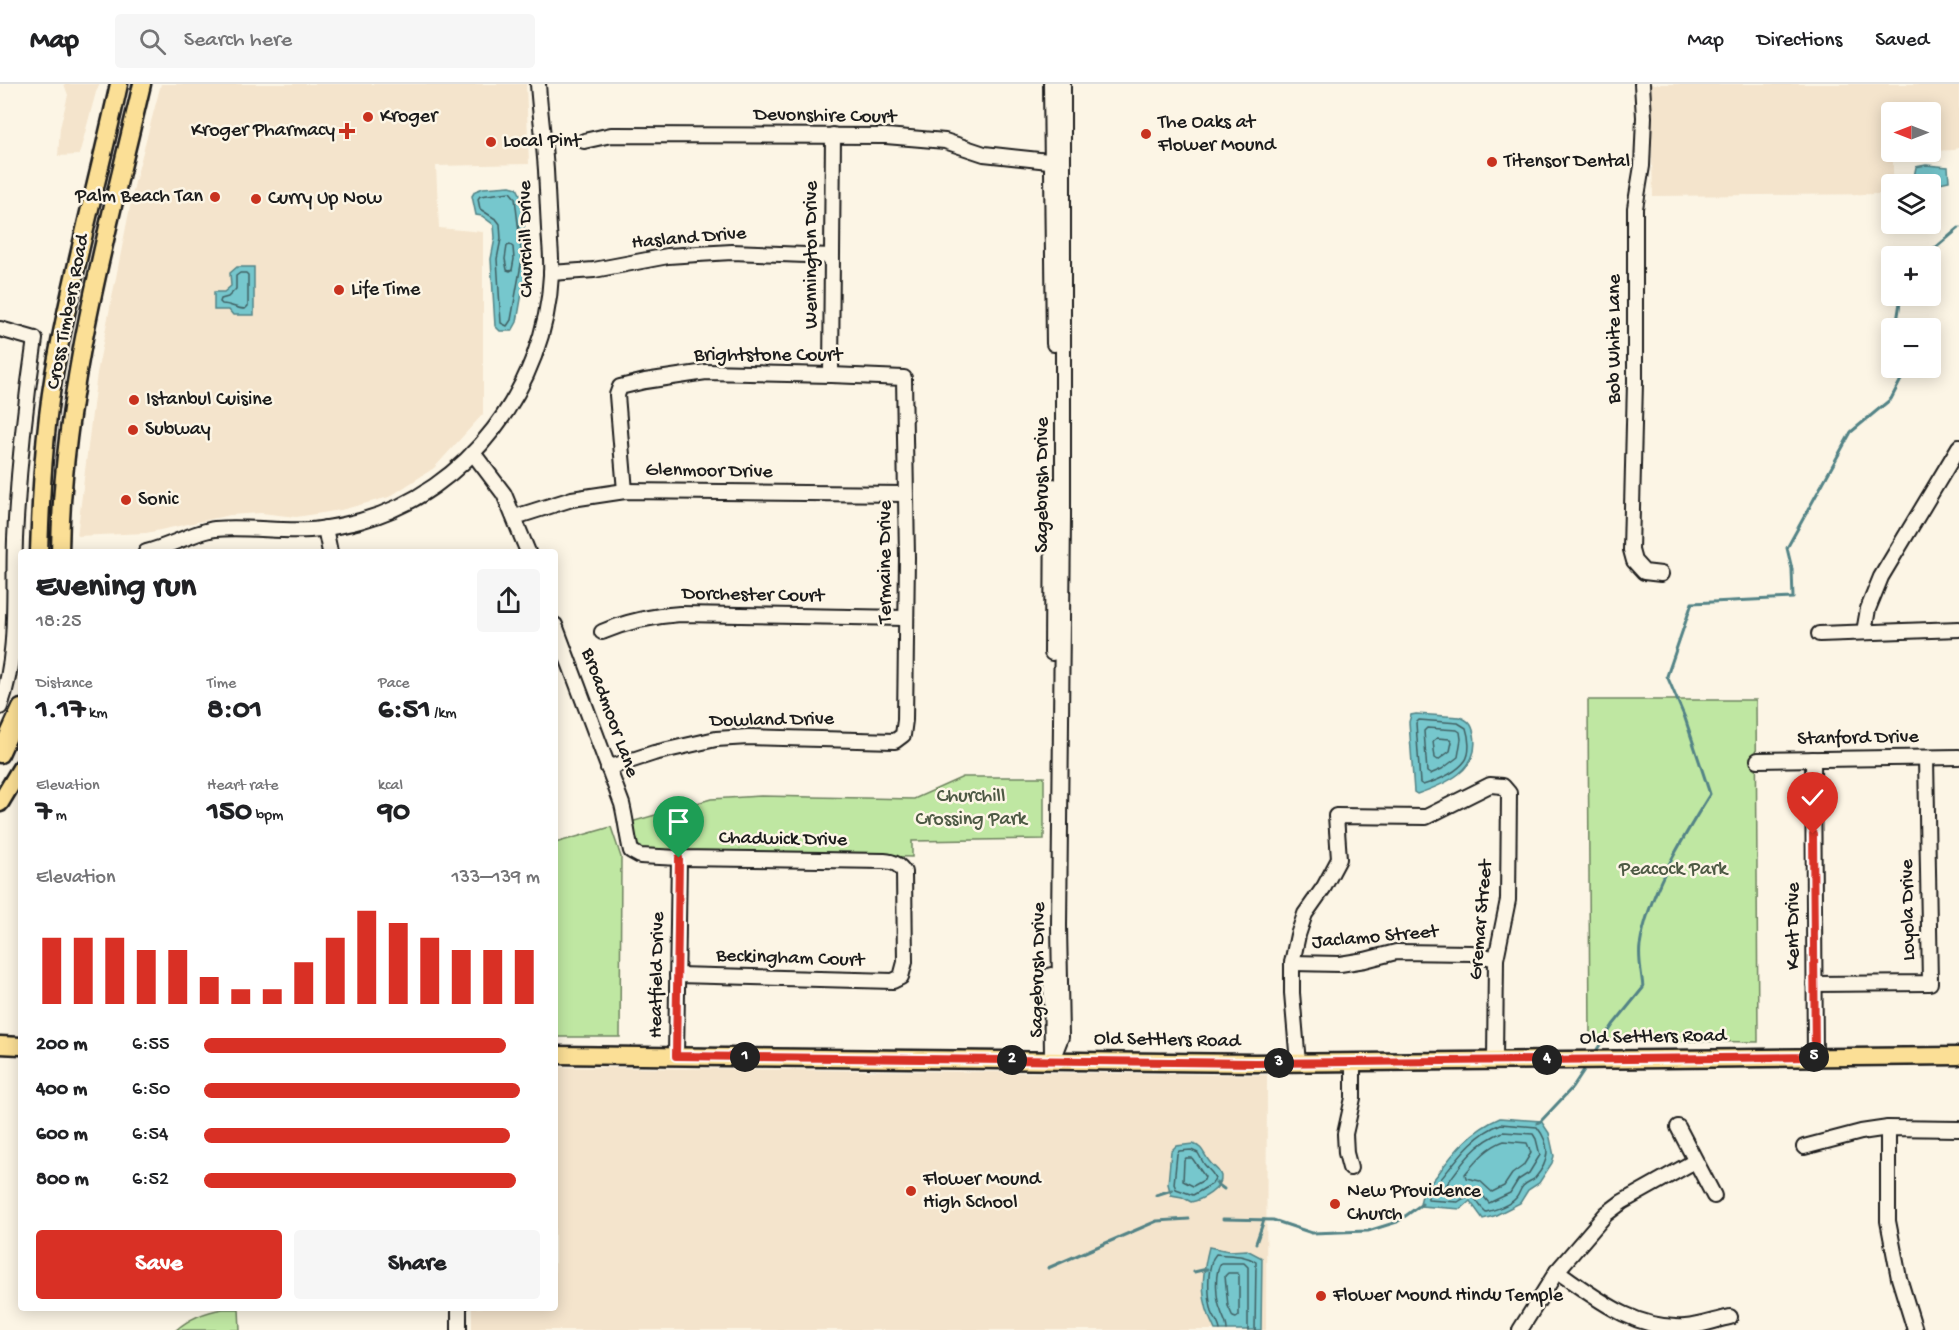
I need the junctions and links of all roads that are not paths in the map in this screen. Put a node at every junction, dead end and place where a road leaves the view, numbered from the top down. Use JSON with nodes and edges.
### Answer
{"nodes":[{"id":1,"x":119,"y":84,"type":"edge"},
{"id":2,"x":142,"y":84,"type":"edge"},
{"id":3,"x":538,"y":84,"type":"edge"},
{"id":4,"x":1052,"y":84,"type":"edge"},
{"id":5,"x":1061,"y":84,"type":"edge"},
{"id":6,"x":1642,"y":84,"type":"edge"},
{"id":7,"x":833,"y":135,"type":"junction"},
{"id":8,"x":584,"y":141,"type":"dead end"},
{"id":9,"x":1058,"y":162,"type":"junction"},
{"id":10,"x":100,"y":170,"type":"junction"},
{"id":11,"x":121,"y":175,"type":"junction"},
{"id":12,"x":831,"y":256,"type":"junction"},
{"id":13,"x":551,"y":273,"type":"junction"},
{"id":14,"x":0,"y":329,"type":"edge"},
{"id":15,"x":831,"y":375,"type":"junction"},
{"id":16,"x":904,"y":388,"type":"joint"},
{"id":17,"x":1959,"y":447,"type":"edge"},
{"id":18,"x":473,"y":453,"type":"junction"},
{"id":19,"x":626,"y":491,"type":"junction"},
{"id":20,"x":905,"y":494,"type":"junction"},
{"id":21,"x":515,"y":517,"type":"junction"},
{"id":22,"x":325,"y":528,"type":"junction"},
{"id":23,"x":39,"y":549,"type":"edge"},
{"id":24,"x":60,"y":549,"type":"edge"},
{"id":25,"x":161,"y":549,"type":"edge"},
{"id":26,"x":329,"y":549,"type":"edge"},
{"id":27,"x":527,"y":549,"type":"edge"},
{"id":28,"x":0,"y":557,"type":"edge"},
{"id":29,"x":18,"y":557,"type":"edge"},
{"id":30,"x":1661,"y":574,"type":"dead end"},
{"id":31,"x":905,"y":618,"type":"junction"},
{"id":32,"x":1959,"y":629,"type":"edge"},
{"id":33,"x":602,"y":632,"type":"dead end"},
{"id":34,"x":1864,"y":632,"type":"junction"},
{"id":35,"x":558,"y":633,"type":"edge"},
{"id":36,"x":1819,"y":634,"type":"dead end"},
{"id":37,"x":0,"y":707,"type":"edge"},
{"id":38,"x":18,"y":715,"type":"edge"},
{"id":39,"x":903,"y":735,"type":"joint"},
{"id":40,"x":0,"y":754,"type":"edge"},
{"id":41,"x":1959,"y":757,"type":"edge"},
{"id":42,"x":1926,"y":758,"type":"junction"},
{"id":43,"x":1813,"y":759,"type":"junction"},
{"id":44,"x":1758,"y":760,"type":"dead end"},
{"id":45,"x":608,"y":768,"type":"junction"},
{"id":46,"x":18,"y":773,"type":"edge"},
{"id":47,"x":0,"y":803,"type":"edge"},
{"id":48,"x":631,"y":851,"type":"joint"},
{"id":49,"x":679,"y":858,"type":"junction"},
{"id":50,"x":1496,"y":959,"type":"junction"},
{"id":51,"x":1292,"y":963,"type":"junction"},
{"id":52,"x":677,"y":975,"type":"junction"},
{"id":53,"x":901,"y":977,"type":"joint"},
{"id":54,"x":1814,"y":984,"type":"junction"},
{"id":55,"x":0,"y":1045,"type":"edge"},
{"id":56,"x":18,"y":1046,"type":"edge"},
{"id":57,"x":558,"y":1055,"type":"edge"},
{"id":58,"x":676,"y":1056,"type":"junction"},
{"id":59,"x":1959,"y":1056,"type":"edge"},
{"id":60,"x":1815,"y":1057,"type":"junction"},
{"id":61,"x":1052,"y":1060,"type":"junction"},
{"id":62,"x":1495,"y":1060,"type":"junction"},
{"id":63,"x":1353,"y":1062,"type":"junction"},
{"id":64,"x":1298,"y":1063,"type":"junction"},
{"id":65,"x":1678,"y":1127,"type":"dead end"},
{"id":66,"x":1888,"y":1128,"type":"junction"},
{"id":67,"x":1959,"y":1129,"type":"edge"},
{"id":68,"x":1804,"y":1147,"type":"dead end"},
{"id":69,"x":1695,"y":1161,"type":"junction"},
{"id":70,"x":1350,"y":1168,"type":"dead end"},
{"id":71,"x":1714,"y":1196,"type":"dead end"},
{"id":72,"x":1557,"y":1271,"type":"junction"},
{"id":73,"x":459,"y":1311,"type":"edge"},
{"id":74,"x":1730,"y":1317,"type":"dead end"},
{"id":75,"x":459,"y":1330,"type":"edge"},
{"id":76,"x":1520,"y":1330,"type":"edge"},
{"id":77,"x":1915,"y":1330,"type":"edge"}],
"edges":[{"from":1,"to":10,"type":"main road","name":"Cross Timbers Road"},
{"from":2,"to":11,"type":"main road","name":"Cross Timbers Road"},
{"from":3,"to":13,"type":"street","name":"Churchill Drive"},
{"from":4,"to":9,"type":"street","name":"Sagebrush Drive"},
{"from":5,"to":9,"type":"street","name":"Sagebrush Drive"},
{"from":6,"to":30,"type":"street","name":"Bob White Lane"},
{"from":7,"to":8,"type":"street","name":"Devonshire Court"},
{"from":7,"to":9,"type":"street","name":"Devonshire Court"},
{"from":7,"to":12,"type":"street","name":"Wennington Drive"},
{"from":9,"to":61,"type":"street","name":"Sagebrush Drive"},
{"from":10,"to":11,"type":"main road"},
{"from":10,"to":23,"type":"main road","name":"Cross Timbers Road"},
{"from":11,"to":24,"type":"main road","name":"Cross Timbers Road"},
{"from":12,"to":13,"type":"street","name":"Hasland Drive"},
{"from":12,"to":15,"type":"street","name":"Wennington Drive"},
{"from":13,"to":18,"type":"street","name":"Churchill Drive"},
{"from":14,"to":29,"type":"street"},
{"from":15,"to":16,"type":"street","name":"Brightstone Court"},
{"from":15,"to":19,"type":"street","name":"Brightstone Court"},
{"from":16,"to":20,"type":"street","name":"Termaine Drive"},
{"from":17,"to":34,"type":"street"},
{"from":18,"to":21,"type":"street"},
{"from":18,"to":22,"type":"street","name":"Churchill Drive"},
{"from":19,"to":20,"type":"street","name":"Glenmoor Drive"},
{"from":19,"to":21,"type":"street","name":"Glenmoor Drive"},
{"from":20,"to":31,"type":"street","name":"Termaine Drive"},
{"from":21,"to":27,"type":"street"},
{"from":22,"to":25,"type":"street","name":"Churchill Drive"},
{"from":22,"to":26,"type":"street"},
{"from":28,"to":29,"type":"street"},
{"from":29,"to":37,"type":"street"},
{"from":31,"to":33,"type":"street","name":"Dorchester Court"},
{"from":31,"to":39,"type":"street","name":"Termaine Drive"},
{"from":32,"to":34,"type":"street"},
{"from":34,"to":36,"type":"street"},
{"from":35,"to":45,"type":"street","name":"Broadmoor Lane"},
{"from":38,"to":40,"type":"main road"},
{"from":39,"to":45,"type":"street","name":"Dowland Drive"},
{"from":41,"to":42,"type":"street","name":"Stanford Drive"},
{"from":42,"to":43,"type":"street","name":"Stanford Drive"},
{"from":42,"to":54,"type":"street","name":"Loyola Drive"},
{"from":43,"to":44,"type":"street","name":"Stanford Drive"},
{"from":43,"to":54,"type":"street","name":"Kent Drive"},
{"from":45,"to":48,"type":"street","name":"Broadmoor Lane"},
{"from":46,"to":47,"type":"main road"},
{"from":48,"to":49,"type":"street","name":"Chadwick Drive"},
{"from":49,"to":52,"type":"street","name":"Heatfield Drive"},
{"from":49,"to":53,"type":"street","name":"Chadwick Drive"},
{"from":50,"to":51,"type":"street","name":"Jaclamo Street"},
{"from":50,"to":51,"type":"street","name":"Gremar Street"},
{"from":50,"to":62,"type":"street","name":"Gremar Street"},
{"from":51,"to":64,"type":"street"},
{"from":52,"to":53,"type":"street","name":"Beckingham Court"},
{"from":52,"to":58,"type":"street","name":"Heatfield Drive"},
{"from":54,"to":60,"type":"street","name":"Kent Drive"},
{"from":55,"to":56,"type":"main road"},
{"from":57,"to":58,"type":"main road","name":"Old Settlers Road"},
{"from":58,"to":61,"type":"main road","name":"Old Settlers Road"},
{"from":59,"to":60,"type":"main road","name":"Old Settlers Road"},
{"from":60,"to":62,"type":"main road","name":"Old Settlers Road"},
{"from":61,"to":64,"type":"main road","name":"Old Settlers Road"},
{"from":62,"to":63,"type":"main road","name":"Old Settlers Road"},
{"from":63,"to":64,"type":"main road","name":"Old Settlers Road"},
{"from":63,"to":70,"type":"street"},
{"from":65,"to":69,"type":"street"},
{"from":66,"to":67,"type":"street"},
{"from":66,"to":68,"type":"street"},
{"from":66,"to":77,"type":"street"},
{"from":69,"to":71,"type":"street"},
{"from":69,"to":72,"type":"street"},
{"from":72,"to":74,"type":"street"},
{"from":72,"to":76,"type":"street"},
{"from":73,"to":75,"type":"street"}]}
